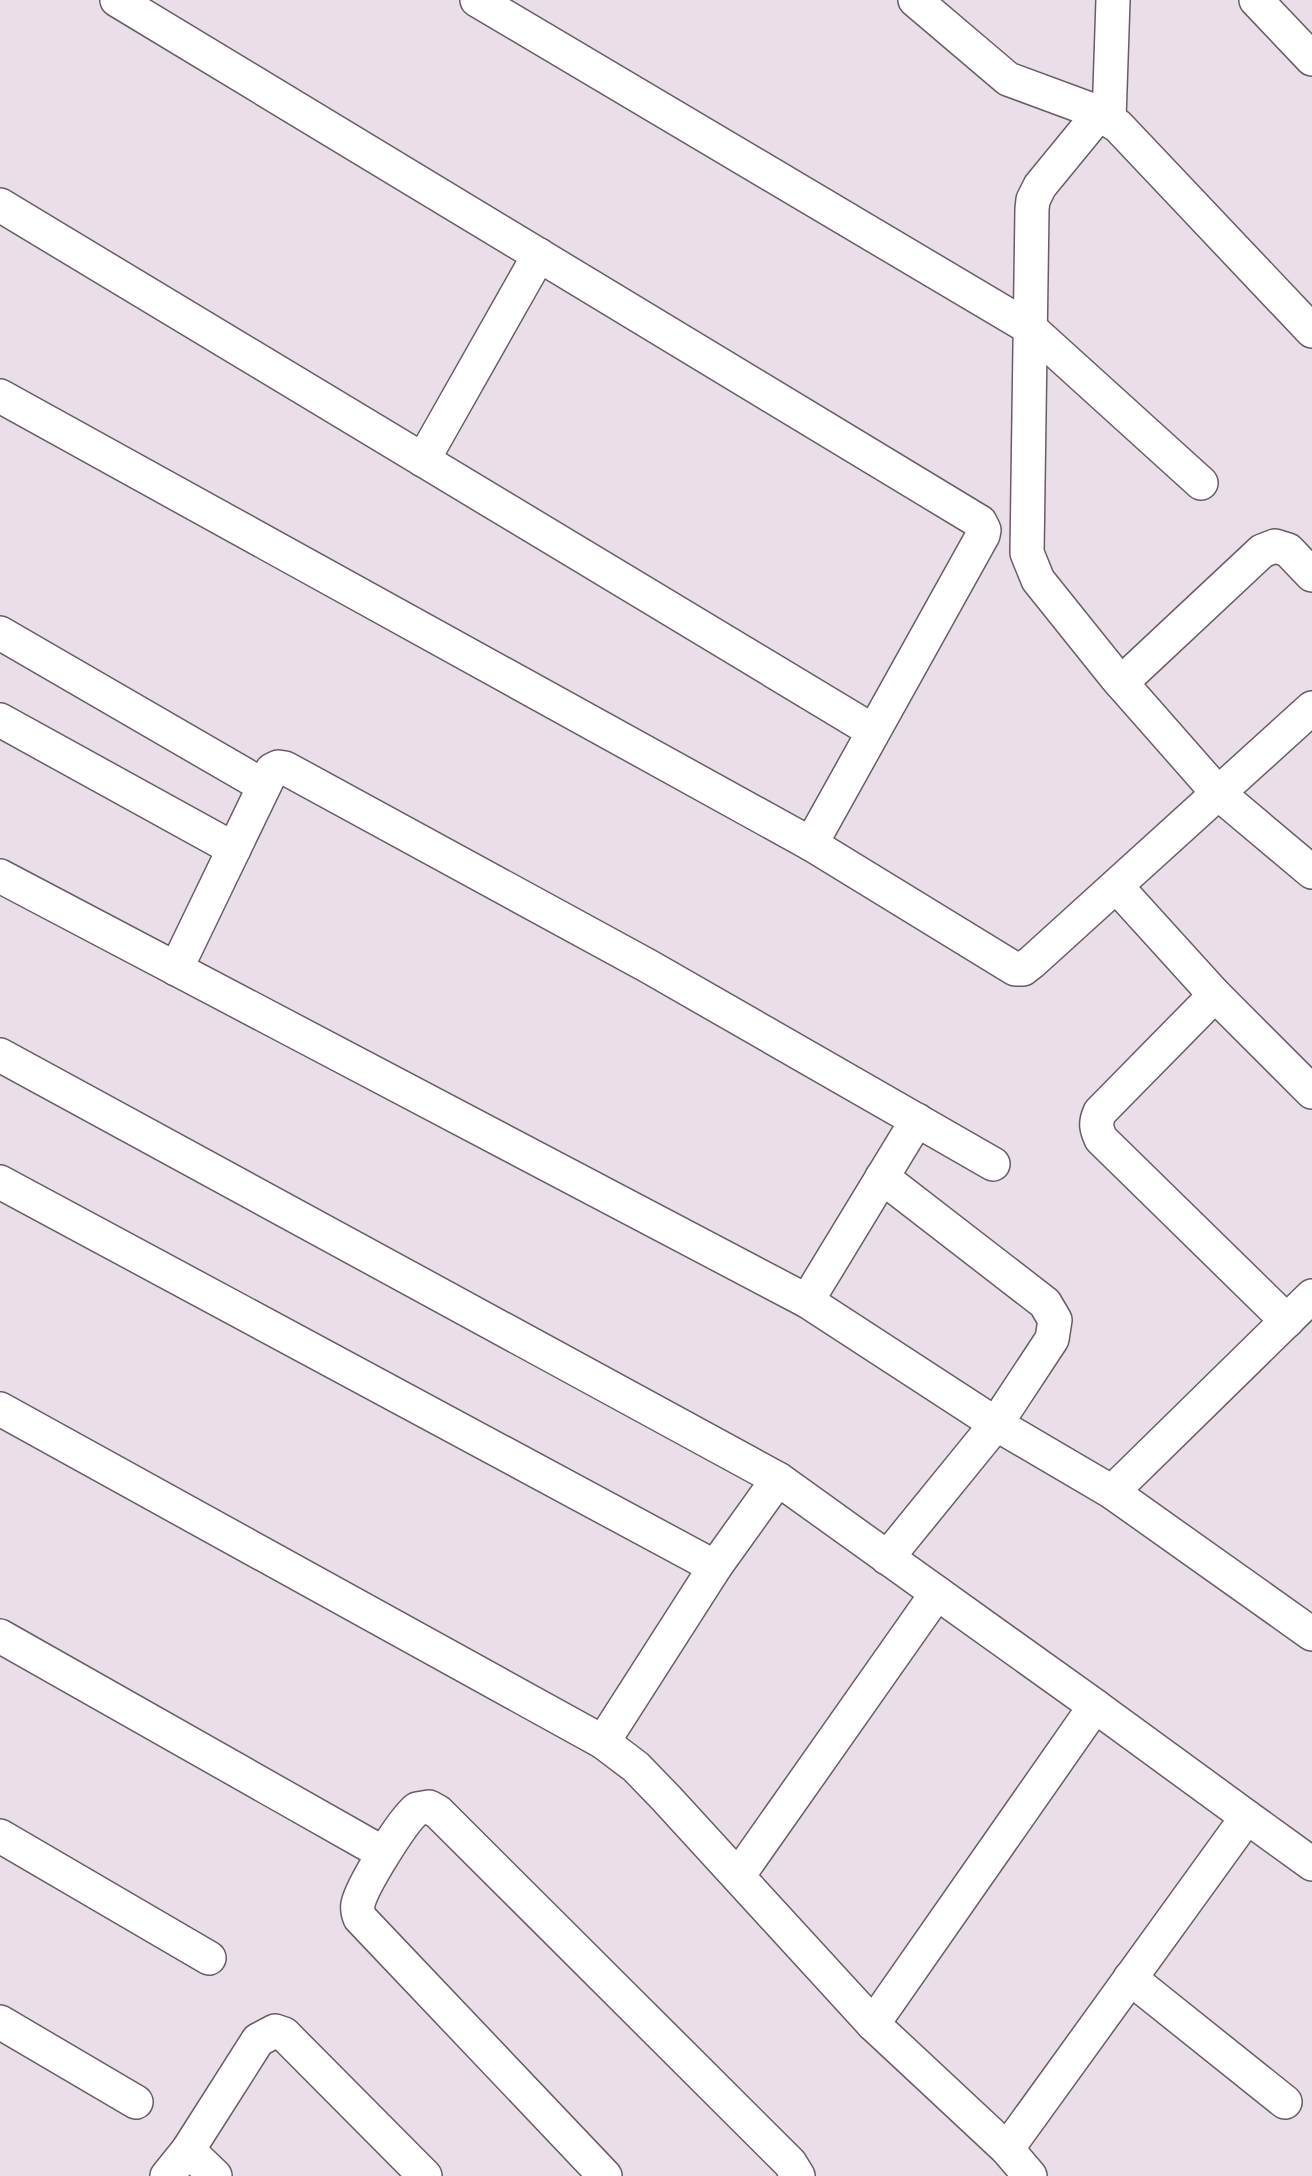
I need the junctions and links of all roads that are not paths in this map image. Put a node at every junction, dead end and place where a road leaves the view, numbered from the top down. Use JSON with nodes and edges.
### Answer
{"nodes":[{"id":1,"x":117,"y":0,"type":"edge"},
{"id":2,"x":477,"y":0,"type":"edge"},
{"id":3,"x":915,"y":0,"type":"edge"},
{"id":4,"x":1113,"y":0,"type":"edge"},
{"id":5,"x":1256,"y":0,"type":"edge"},
{"id":6,"x":1312,"y":59,"type":"edge"},
{"id":7,"x":1104,"y":116,"type":"junction"},
{"id":8,"x":0,"y":205,"type":"edge"},
{"id":9,"x":539,"y":255,"type":"junction"},
{"id":10,"x":1030,"y":328,"type":"junction"},
{"id":11,"x":1312,"y":331,"type":"edge"},
{"id":12,"x":0,"y":396,"type":"edge"},
{"id":13,"x":423,"y":460,"type":"junction"},
{"id":14,"x":1201,"y":483,"type":"dead end"},
{"id":15,"x":1312,"y":575,"type":"edge"},
{"id":16,"x":0,"y":633,"type":"edge"},
{"id":17,"x":1121,"y":683,"type":"junction"},
{"id":18,"x":1312,"y":708,"type":"edge"},
{"id":19,"x":0,"y":720,"type":"edge"},
{"id":20,"x":873,"y":731,"type":"junction"},
{"id":21,"x":264,"y":786,"type":"junction"},
{"id":22,"x":1218,"y":793,"type":"junction"},
{"id":23,"x":811,"y":844,"type":"junction"},
{"id":24,"x":234,"y":849,"type":"junction"},
{"id":25,"x":1312,"y":872,"type":"edge"},
{"id":26,"x":0,"y":876,"type":"edge"},
{"id":27,"x":1117,"y":887,"type":"junction"},
{"id":28,"x":176,"y":969,"type":"junction"},
{"id":29,"x":1215,"y":995,"type":"junction"},
{"id":30,"x":0,"y":1055,"type":"edge"},
{"id":31,"x":1312,"y":1092,"type":"edge"},
{"id":32,"x":917,"y":1120,"type":"junction"},
{"id":33,"x":993,"y":1164,"type":"dead end"},
{"id":34,"x":882,"y":1177,"type":"junction"},
{"id":35,"x":0,"y":1182,"type":"edge"},
{"id":36,"x":1312,"y":1296,"type":"edge"},
{"id":37,"x":807,"y":1301,"type":"junction"},
{"id":38,"x":1287,"y":1321,"type":"junction"},
{"id":39,"x":0,"y":1409,"type":"edge"},
{"id":40,"x":996,"y":1424,"type":"junction"},
{"id":41,"x":778,"y":1479,"type":"junction"},
{"id":42,"x":1112,"y":1492,"type":"junction"},
{"id":43,"x":887,"y":1558,"type":"junction"},
{"id":44,"x":715,"y":1568,"type":"junction"},
{"id":45,"x":937,"y":1593,"type":"junction"},
{"id":46,"x":1310,"y":1629,"type":"edge"},
{"id":47,"x":0,"y":1636,"type":"edge"},
{"id":48,"x":1095,"y":1706,"type":"junction"},
{"id":49,"x":603,"y":1742,"type":"junction"},
{"id":50,"x":1246,"y":1817,"type":"junction"},
{"id":51,"x":0,"y":1836,"type":"edge"},
{"id":52,"x":383,"y":1853,"type":"junction"},
{"id":53,"x":1312,"y":1864,"type":"edge"},
{"id":54,"x":738,"y":1876,"type":"junction"},
{"id":55,"x":209,"y":1958,"type":"dead end"},
{"id":56,"x":1130,"y":1978,"type":"junction"},
{"id":57,"x":0,"y":2022,"type":"edge"},
{"id":58,"x":873,"y":2024,"type":"junction"},
{"id":59,"x":136,"y":2102,"type":"dead end"},
{"id":60,"x":1285,"y":2102,"type":"dead end"},
{"id":61,"x":1006,"y":2149,"type":"junction"},
{"id":62,"x":188,"y":2150,"type":"junction"},
{"id":63,"x":167,"y":2176,"type":"edge"},
{"id":64,"x":215,"y":2176,"type":"edge"},
{"id":65,"x":425,"y":2176,"type":"edge"},
{"id":66,"x":605,"y":2176,"type":"edge"},
{"id":67,"x":798,"y":2176,"type":"edge"},
{"id":68,"x":1030,"y":2176,"type":"edge"}],
"edges":[{"from":1,"to":9,"type":"street"},
{"from":2,"to":10,"type":"street"},
{"from":3,"to":7,"type":"street"},
{"from":4,"to":7,"type":"street"},
{"from":5,"to":6,"type":"street"},
{"from":7,"to":10,"type":"street"},
{"from":7,"to":11,"type":"street"},
{"from":8,"to":13,"type":"street"},
{"from":9,"to":13,"type":"street"},
{"from":9,"to":20,"type":"street"},
{"from":10,"to":14,"type":"street"},
{"from":10,"to":17,"type":"street"},
{"from":12,"to":23,"type":"street"},
{"from":13,"to":20,"type":"street"},
{"from":15,"to":17,"type":"street"},
{"from":16,"to":21,"type":"street"},
{"from":17,"to":22,"type":"street"},
{"from":18,"to":22,"type":"street"},
{"from":19,"to":24,"type":"street"},
{"from":20,"to":23,"type":"street"},
{"from":21,"to":24,"type":"street"},
{"from":21,"to":32,"type":"street"},
{"from":22,"to":25,"type":"street"},
{"from":22,"to":27,"type":"street"},
{"from":23,"to":27,"type":"street"},
{"from":24,"to":28,"type":"street"},
{"from":26,"to":28,"type":"street"},
{"from":27,"to":29,"type":"street"},
{"from":28,"to":37,"type":"street"},
{"from":29,"to":31,"type":"street"},
{"from":29,"to":38,"type":"street"},
{"from":30,"to":41,"type":"street"},
{"from":32,"to":33,"type":"street"},
{"from":32,"to":34,"type":"street"},
{"from":34,"to":37,"type":"street"},
{"from":34,"to":40,"type":"street"},
{"from":35,"to":44,"type":"street"},
{"from":36,"to":38,"type":"street"},
{"from":37,"to":40,"type":"street"},
{"from":38,"to":42,"type":"street"},
{"from":39,"to":49,"type":"street"},
{"from":40,"to":42,"type":"street"},
{"from":40,"to":43,"type":"street"},
{"from":41,"to":43,"type":"street"},
{"from":41,"to":44,"type":"street"},
{"from":42,"to":46,"type":"street"},
{"from":43,"to":45,"type":"street"},
{"from":44,"to":49,"type":"street"},
{"from":45,"to":48,"type":"street"},
{"from":45,"to":54,"type":"street"},
{"from":47,"to":52,"type":"street"},
{"from":48,"to":50,"type":"street"},
{"from":48,"to":58,"type":"street"},
{"from":49,"to":54,"type":"street"},
{"from":50,"to":53,"type":"street"},
{"from":50,"to":56,"type":"street"},
{"from":51,"to":55,"type":"street"},
{"from":52,"to":66,"type":"street"},
{"from":52,"to":67,"type":"street"},
{"from":54,"to":58,"type":"street"},
{"from":56,"to":60,"type":"street"},
{"from":56,"to":61,"type":"street"},
{"from":57,"to":59,"type":"street"},
{"from":58,"to":61,"type":"street"},
{"from":61,"to":68,"type":"street"},
{"from":62,"to":63,"type":"street"},
{"from":62,"to":64,"type":"street"},
{"from":62,"to":65,"type":"street"}]}
